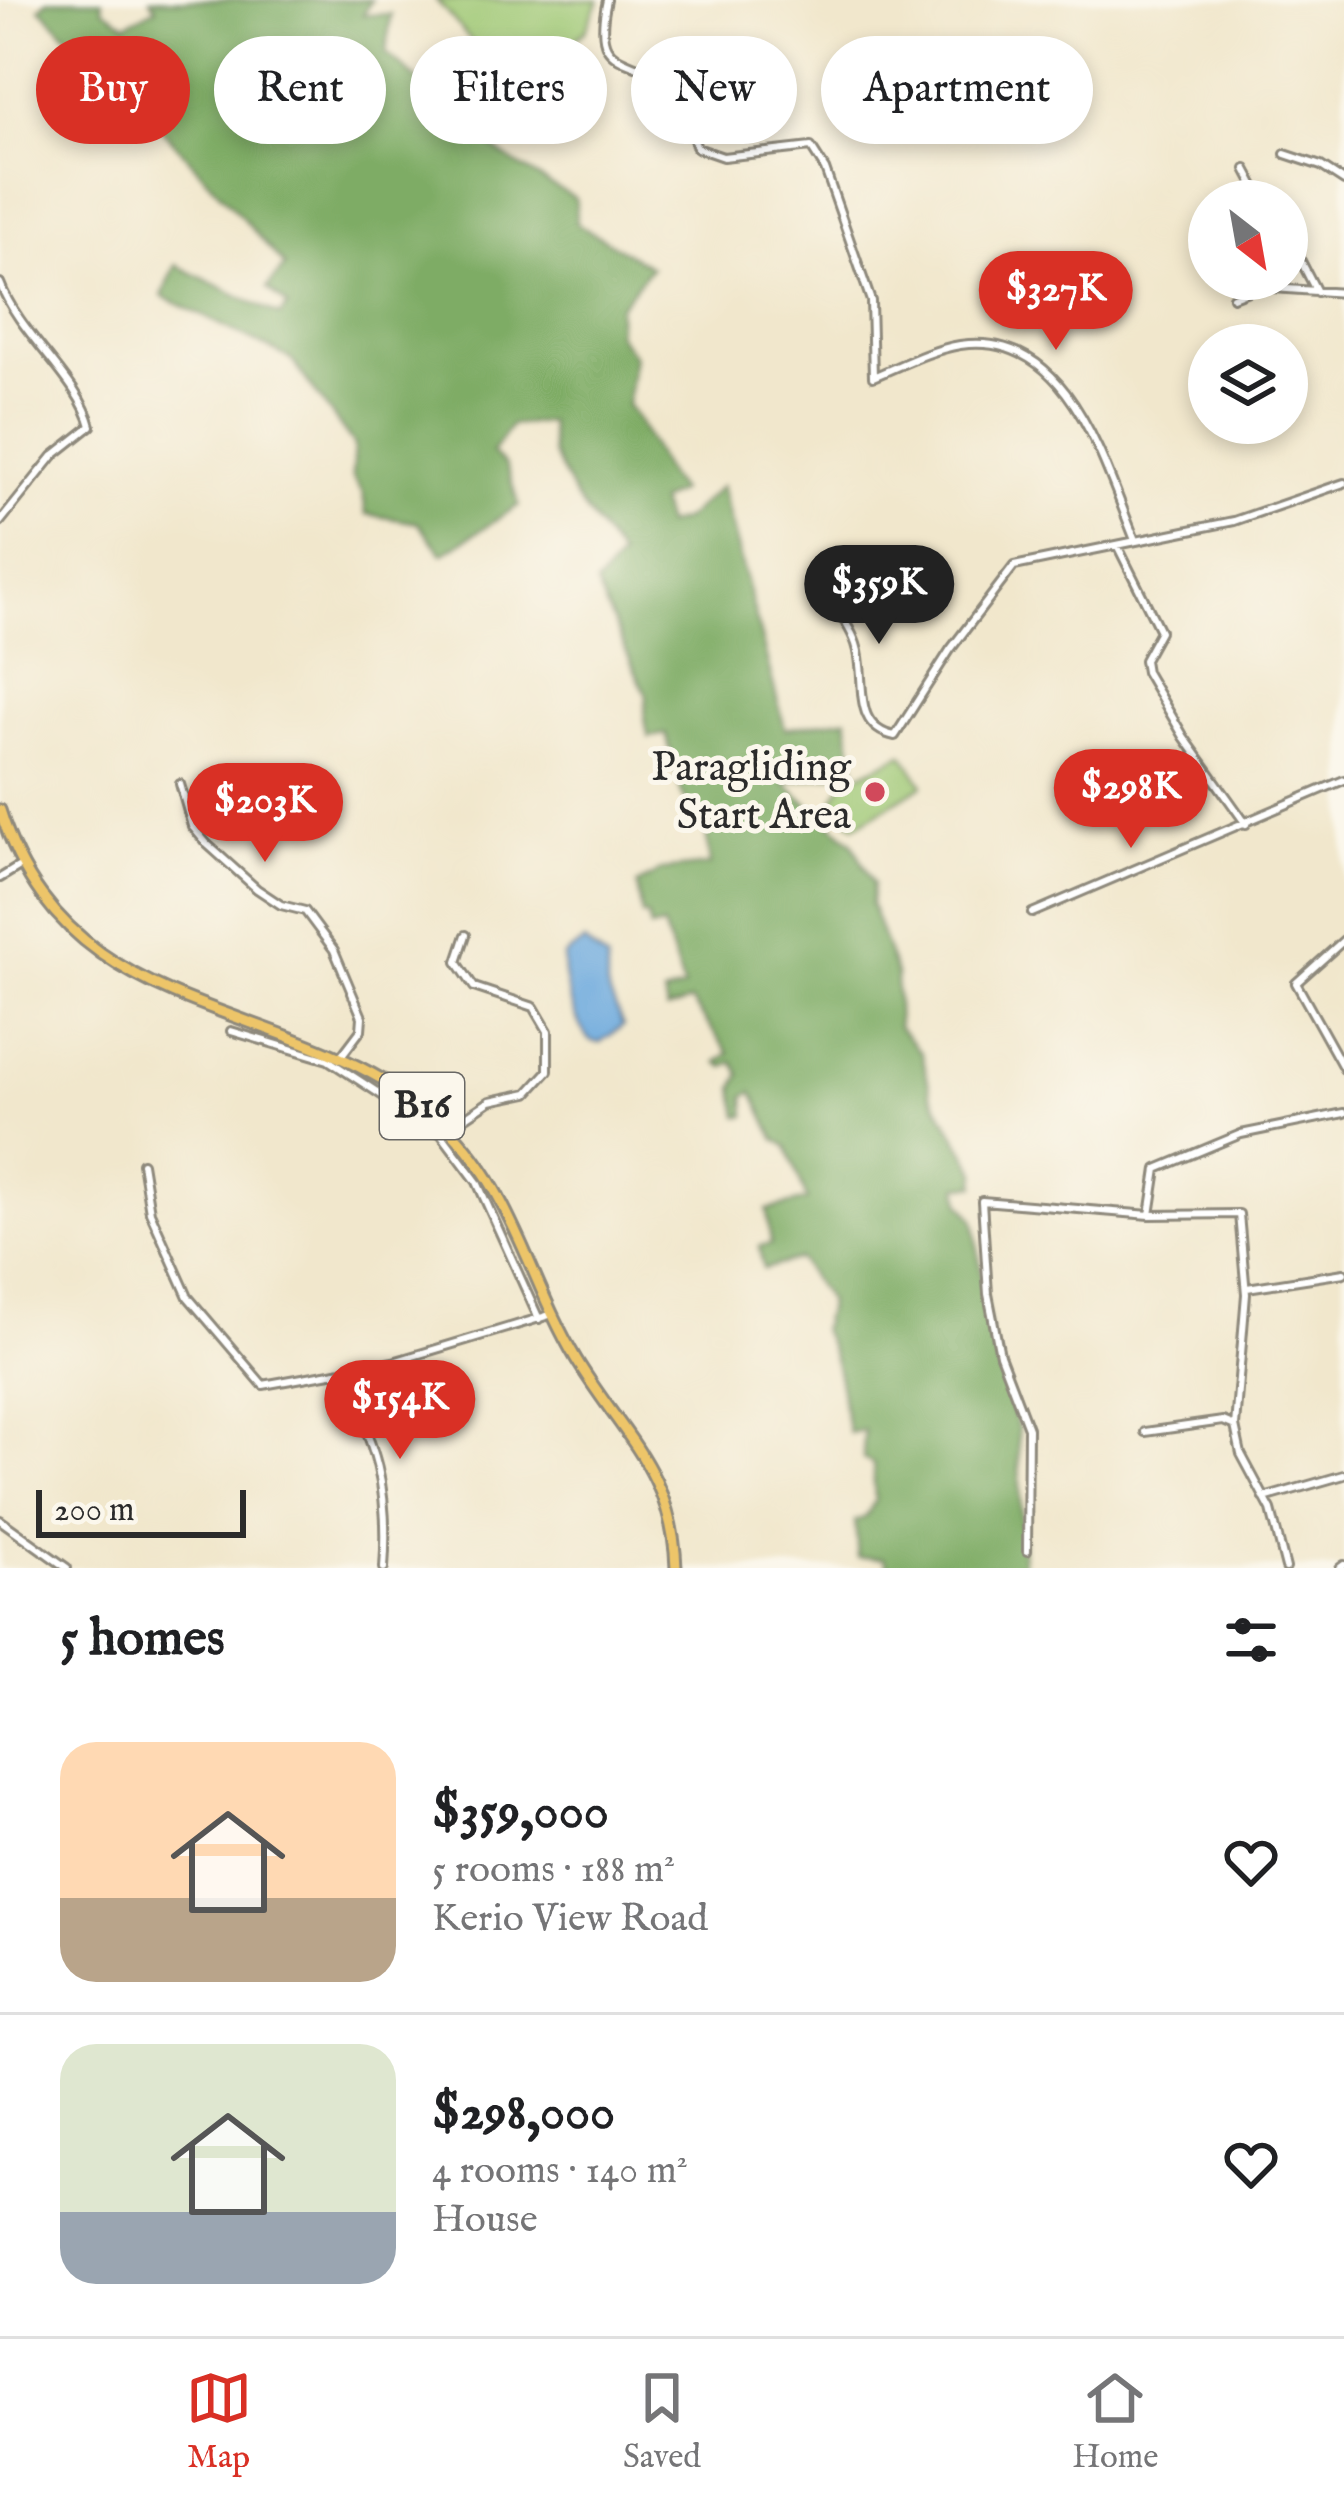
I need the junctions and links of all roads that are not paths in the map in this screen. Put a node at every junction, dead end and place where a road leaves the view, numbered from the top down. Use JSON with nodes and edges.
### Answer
{"nodes":[{"id":1,"x":608,"y":0,"type":"edge"},
{"id":2,"x":1285,"y":154,"type":"dead end"},
{"id":3,"x":1246,"y":169,"type":"dead end"},
{"id":4,"x":1252,"y":180,"type":"edge"},
{"id":5,"x":1344,"y":182,"type":"edge"},
{"id":6,"x":1308,"y":275,"type":"edge"},
{"id":7,"x":0,"y":283,"type":"edge"},
{"id":8,"x":1308,"y":291,"type":"edge"},
{"id":9,"x":1317,"y":292,"type":"junction"},
{"id":10,"x":1344,"y":293,"type":"edge"},
{"id":11,"x":1344,"y":483,"type":"edge"},
{"id":12,"x":0,"y":522,"type":"edge"},
{"id":13,"x":1135,"y":540,"type":"junction"},
{"id":14,"x":1117,"y":544,"type":"junction"},
{"id":15,"x":825,"y":593,"type":"dead end"},
{"id":16,"x":1344,"y":780,"type":"edge"},
{"id":17,"x":181,"y":784,"type":"dead end"},
{"id":18,"x":0,"y":810,"type":"edge"},
{"id":19,"x":1246,"y":824,"type":"junction"},
{"id":20,"x":23,"y":864,"type":"junction"},
{"id":21,"x":0,"y":878,"type":"edge"},
{"id":22,"x":1032,"y":913,"type":"dead end"},
{"id":23,"x":466,"y":934,"type":"dead end"},
{"id":24,"x":1344,"y":940,"type":"edge"},
{"id":25,"x":231,"y":1031,"type":"dead end"},
{"id":26,"x":342,"y":1055,"type":"junction"},
{"id":27,"x":1344,"y":1069,"type":"edge"},
{"id":28,"x":1344,"y":1113,"type":"edge"},
{"id":29,"x":445,"y":1131,"type":"junction"},
{"id":30,"x":142,"y":1163,"type":"dead end"},
{"id":31,"x":1150,"y":1215,"type":"junction"},
{"id":32,"x":1344,"y":1273,"type":"edge"},
{"id":33,"x":1246,"y":1288,"type":"junction"},
{"id":34,"x":554,"y":1314,"type":"junction"},
{"id":35,"x":539,"y":1318,"type":"junction"},
{"id":36,"x":339,"y":1373,"type":"junction"},
{"id":37,"x":1235,"y":1426,"type":"junction"},
{"id":38,"x":1145,"y":1432,"type":"dead end"},
{"id":39,"x":1344,"y":1475,"type":"edge"},
{"id":40,"x":1264,"y":1498,"type":"junction"},
{"id":41,"x":0,"y":1520,"type":"edge"},
{"id":42,"x":1027,"y":1552,"type":"dead end"},
{"id":43,"x":67,"y":1568,"type":"edge"},
{"id":44,"x":384,"y":1568,"type":"edge"},
{"id":45,"x":676,"y":1568,"type":"edge"},
{"id":46,"x":1286,"y":1568,"type":"edge"}],
"edges":[{"from":1,"to":13,"type":"street"},
{"from":2,"to":5,"type":"street"},
{"from":3,"to":4,"type":"street"},
{"from":6,"to":9,"type":"street"},
{"from":7,"to":12,"type":"street"},
{"from":8,"to":9,"type":"street"},
{"from":9,"to":10,"type":"street"},
{"from":11,"to":13,"type":"street"},
{"from":13,"to":14,"type":"street"},
{"from":14,"to":15,"type":"street"},
{"from":14,"to":19,"type":"street"},
{"from":16,"to":19,"type":"street"},
{"from":17,"to":26,"type":"street"},
{"from":18,"to":20,"type":"main road","number":"B16"},
{"from":19,"to":22,"type":"street"},
{"from":20,"to":21,"type":"street"},
{"from":20,"to":26,"type":"main road","number":"B16"},
{"from":23,"to":29,"type":"street"},
{"from":24,"to":27,"type":"street"},
{"from":25,"to":29,"type":"street"},
{"from":26,"to":29,"type":"main road","number":"B16"},
{"from":28,"to":31,"type":"street"},
{"from":29,"to":34,"type":"main road","number":"B16"},
{"from":29,"to":35,"type":"street"},
{"from":30,"to":36,"type":"street"},
{"from":31,"to":33,"type":"street"},
{"from":31,"to":42,"type":"street"},
{"from":32,"to":33,"type":"street"},
{"from":33,"to":37,"type":"street"},
{"from":34,"to":35,"type":"street"},
{"from":34,"to":45,"type":"main road","number":"B16"},
{"from":35,"to":36,"type":"street"},
{"from":36,"to":44,"type":"street"},
{"from":37,"to":38,"type":"street"},
{"from":37,"to":40,"type":"street"},
{"from":39,"to":40,"type":"street"},
{"from":40,"to":46,"type":"street"},
{"from":41,"to":43,"type":"street"}]}
